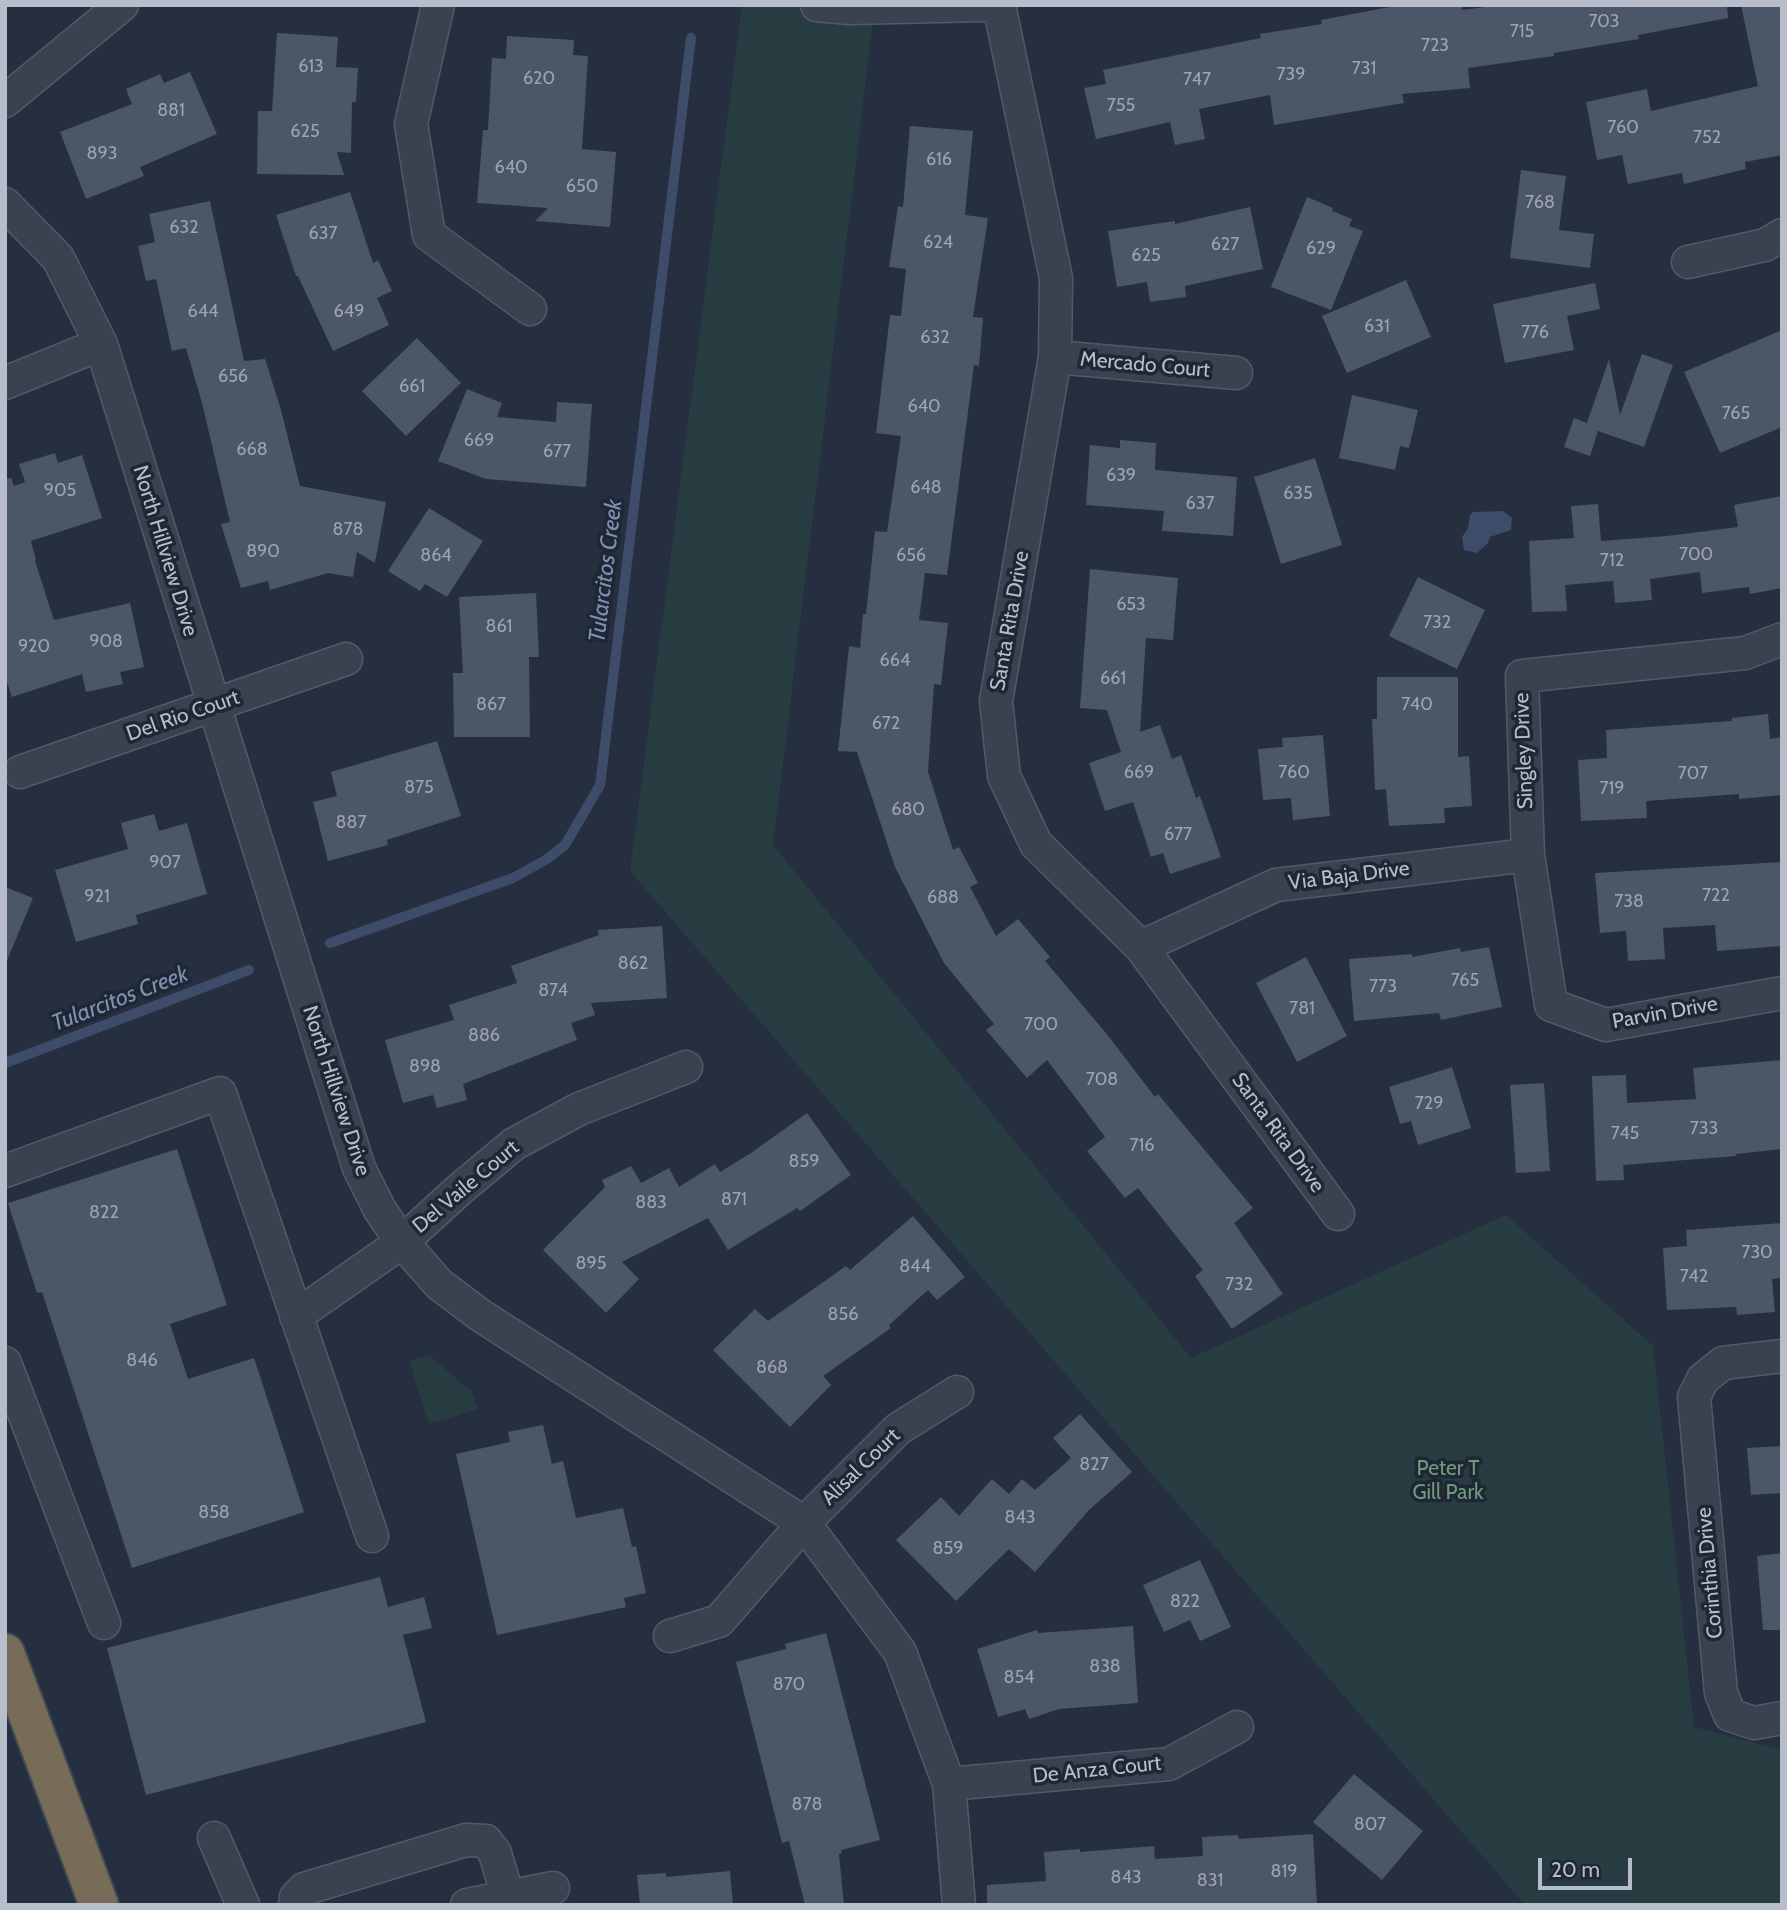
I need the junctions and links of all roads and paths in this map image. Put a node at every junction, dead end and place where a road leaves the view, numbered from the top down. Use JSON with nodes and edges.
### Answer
{"nodes":[{"id":1,"x":122,"y":5,"type":"edge"},
{"id":2,"x":438,"y":5,"type":"edge"},
{"id":3,"x":817,"y":5,"type":"edge"},
{"id":4,"x":984,"y":5,"type":"edge"},
{"id":5,"x":999,"y":5,"type":"edge"},
{"id":6,"x":5,"y":101,"type":"edge"},
{"id":7,"x":5,"y":204,"type":"edge"},
{"id":8,"x":1782,"y":235,"type":"edge"},
{"id":9,"x":1688,"y":262,"type":"dead end"},
{"id":10,"x":530,"y":309,"type":"dead end"},
{"id":11,"x":101,"y":344,"type":"junction"},
{"id":12,"x":1055,"y":357,"type":"junction"},
{"id":13,"x":1236,"y":373,"type":"dead end"},
{"id":14,"x":5,"y":383,"type":"edge"},
{"id":15,"x":1782,"y":639,"type":"edge"},
{"id":16,"x":346,"y":659,"type":"dead end"},
{"id":17,"x":214,"y":705,"type":"junction"},
{"id":18,"x":20,"y":772,"type":"dead end"},
{"id":19,"x":1528,"y":855,"type":"junction"},
{"id":20,"x":1141,"y":947,"type":"junction"},
{"id":21,"x":1782,"y":993,"type":"edge"},
{"id":22,"x":1551,"y":1005,"type":"joint"},
{"id":23,"x":686,"y":1067,"type":"dead end"},
{"id":24,"x":5,"y":1171,"type":"edge"},
{"id":25,"x":1338,"y":1214,"type":"dead end"},
{"id":26,"x":402,"y":1242,"type":"junction"},
{"id":27,"x":296,"y":1317,"type":"junction"},
{"id":28,"x":1782,"y":1356,"type":"edge"},
{"id":29,"x":5,"y":1363,"type":"edge"},
{"id":30,"x":957,"y":1392,"type":"dead end"},
{"id":31,"x":804,"y":1523,"type":"junction"},
{"id":32,"x":372,"y":1536,"type":"dead end"},
{"id":33,"x":104,"y":1623,"type":"dead end"},
{"id":34,"x":670,"y":1636,"type":"dead end"},
{"id":35,"x":5,"y":1653,"type":"edge"},
{"id":36,"x":1782,"y":1718,"type":"edge"},
{"id":37,"x":1237,"y":1727,"type":"dead end"},
{"id":38,"x":949,"y":1784,"type":"junction"},
{"id":39,"x":214,"y":1838,"type":"dead end"},
{"id":40,"x":553,"y":1888,"type":"dead end"},
{"id":41,"x":508,"y":1897,"type":"junction"},
{"id":42,"x":99,"y":1905,"type":"edge"},
{"id":43,"x":243,"y":1905,"type":"edge"},
{"id":44,"x":295,"y":1905,"type":"edge"},
{"id":45,"x":467,"y":1905,"type":"edge"},
{"id":46,"x":959,"y":1905,"type":"edge"}],
"edges":[{"from":1,"to":6,"type":"street"},
{"from":2,"to":10,"type":"street"},
{"from":3,"to":4,"type":"street"},
{"from":5,"to":12,"type":"street","name":"Santa Rita Drive"},
{"from":7,"to":11,"type":"street","name":"North Hillview Drive"},
{"from":8,"to":9,"type":"street"},
{"from":11,"to":14,"type":"street"},
{"from":11,"to":17,"type":"street","name":"North Hillview Drive"},
{"from":12,"to":13,"type":"street","name":"Mercado Court"},
{"from":12,"to":20,"type":"street","name":"Santa Rita Drive"},
{"from":15,"to":19,"type":"street","name":"Singley Drive"},
{"from":16,"to":17,"type":"street","name":"Del Rio Court"},
{"from":17,"to":18,"type":"street","name":"Del Rio Court"},
{"from":17,"to":26,"type":"street","name":"North Hillview Drive"},
{"from":19,"to":20,"type":"street","name":"Via Baja Drive"},
{"from":19,"to":22,"type":"street","name":"Singley Drive"},
{"from":20,"to":25,"type":"street","name":"Santa Rita Drive"},
{"from":21,"to":22,"type":"street","name":"Parvin Drive"},
{"from":23,"to":26,"type":"street","name":"Del Vaile Court"},
{"from":24,"to":27,"type":"street"},
{"from":26,"to":27,"type":"street","name":"Del Vaile Court"},
{"from":26,"to":31,"type":"street","name":"North Hillview Drive"},
{"from":27,"to":32,"type":"street"},
{"from":28,"to":36,"type":"street","name":"Corinthia Drive"},
{"from":29,"to":33,"type":"street"},
{"from":30,"to":31,"type":"street","name":"Alisal Court"},
{"from":31,"to":34,"type":"street","name":"Alisal Court"},
{"from":31,"to":38,"type":"street","name":"North Hillview Drive"},
{"from":35,"to":42,"type":"highway"},
{"from":37,"to":38,"type":"street","name":"De Anza Court"},
{"from":38,"to":46,"type":"street","name":"North Hillview Drive"},
{"from":39,"to":43,"type":"street"},
{"from":40,"to":41,"type":"street"},
{"from":41,"to":44,"type":"street"},
{"from":41,"to":45,"type":"street"}]}
